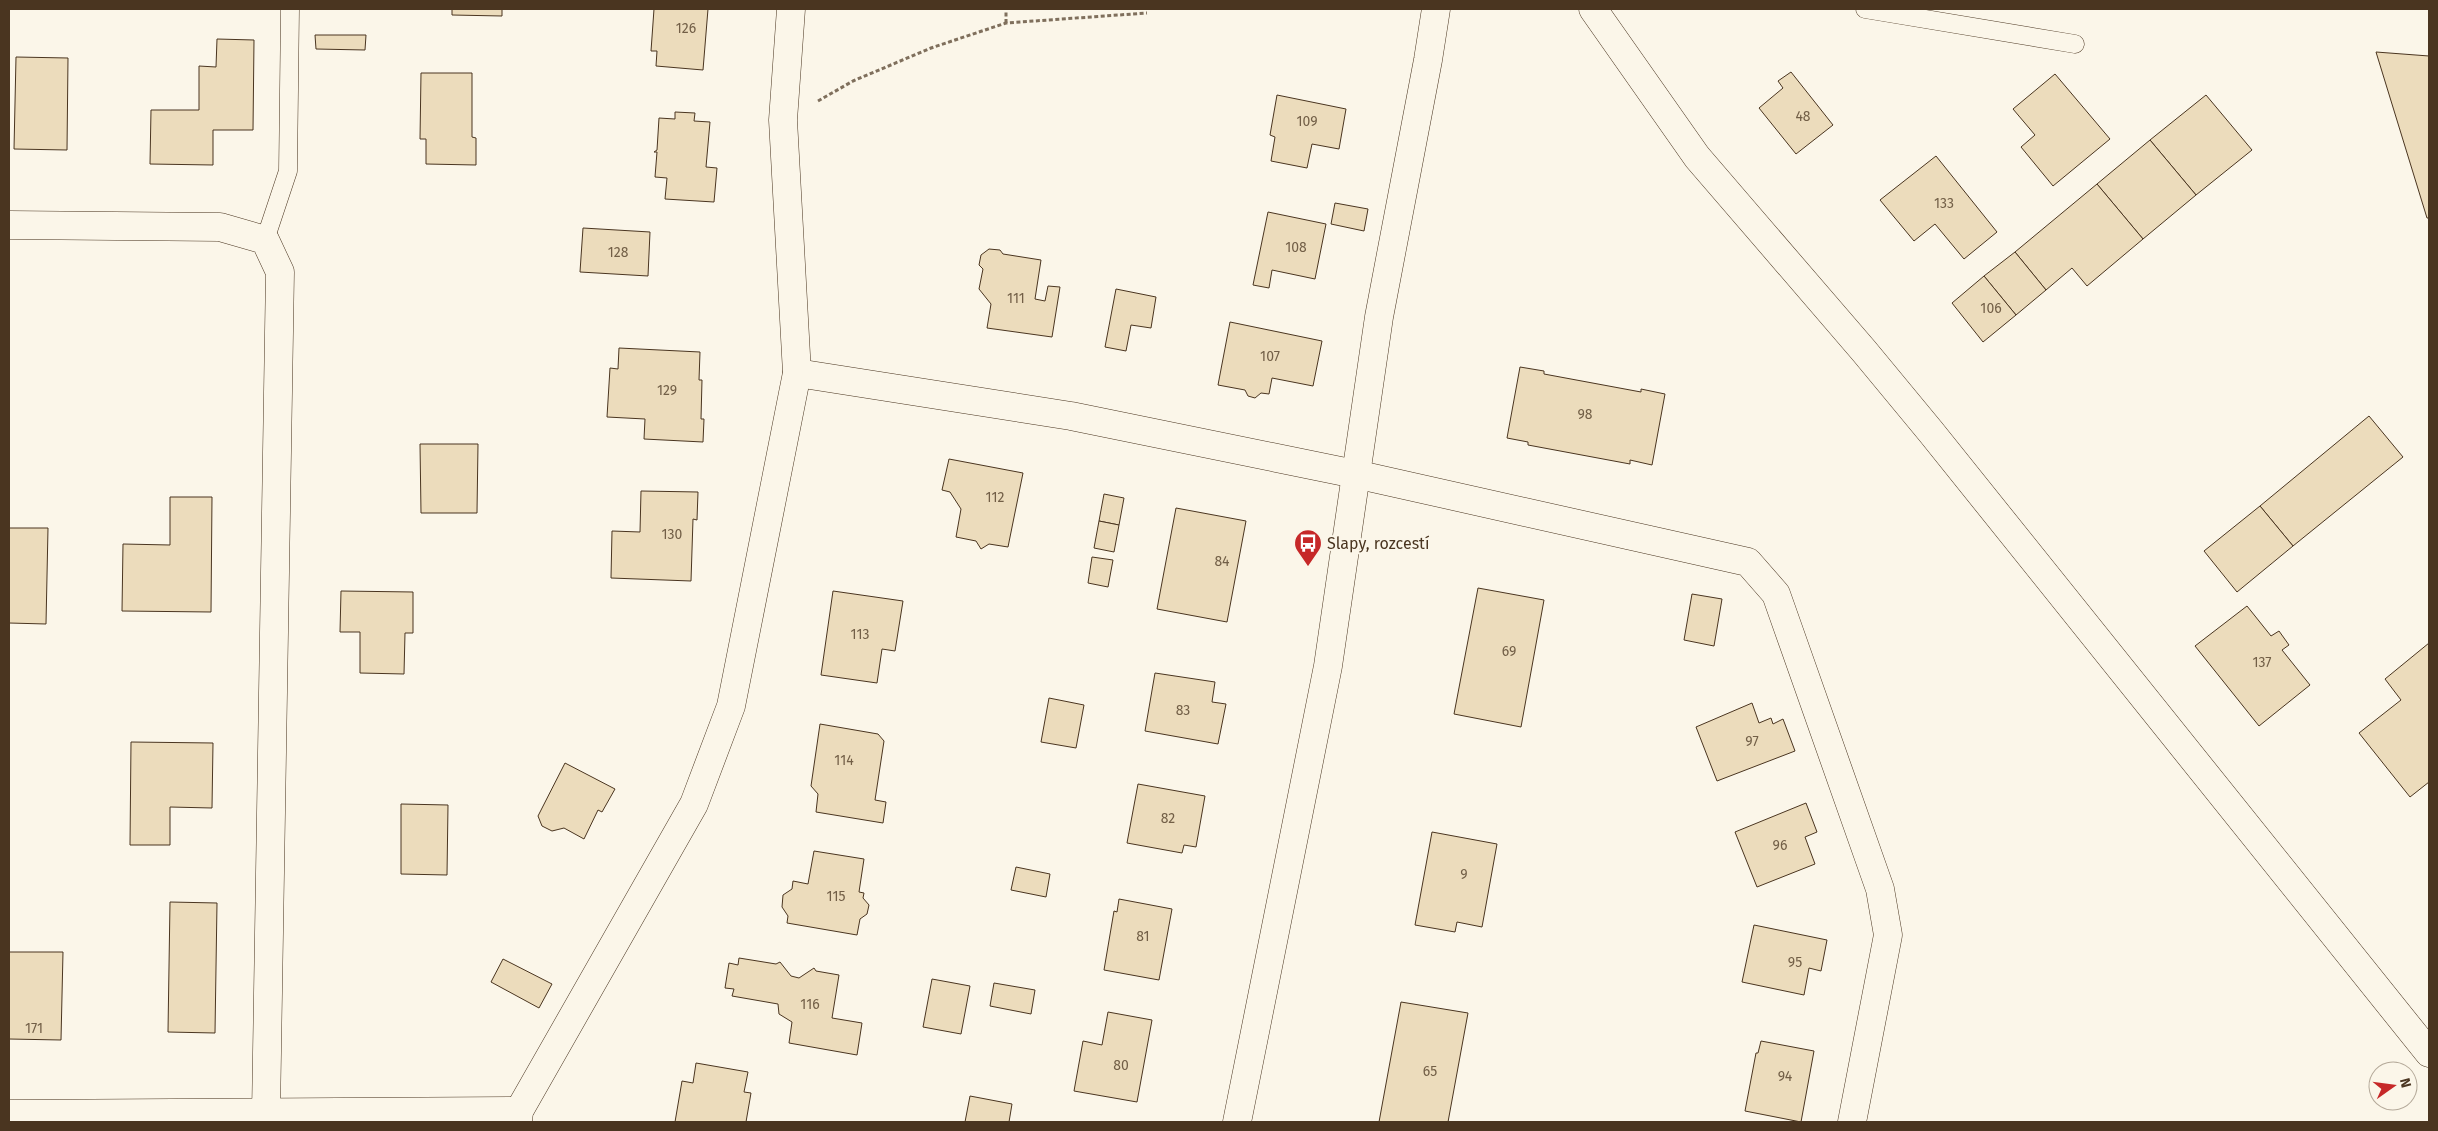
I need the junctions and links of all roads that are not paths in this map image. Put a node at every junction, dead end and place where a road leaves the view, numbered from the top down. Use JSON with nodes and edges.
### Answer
{"nodes":[{"id":1,"x":290,"y":9,"type":"edge"},
{"id":2,"x":791,"y":9,"type":"edge"},
{"id":3,"x":1436,"y":9,"type":"edge"},
{"id":4,"x":1593,"y":9,"type":"edge"},
{"id":5,"x":1865,"y":9,"type":"edge"},
{"id":6,"x":2075,"y":44,"type":"dead end"},
{"id":7,"x":9,"y":225,"type":"edge"},
{"id":8,"x":265,"y":240,"type":"junction"},
{"id":9,"x":797,"y":373,"type":"junction"},
{"id":10,"x":1355,"y":474,"type":"junction"},
{"id":11,"x":2429,"y":1053,"type":"edge"},
{"id":12,"x":266,"y":1113,"type":"junction"},
{"id":13,"x":9,"y":1114,"type":"edge"},
{"id":14,"x":519,"y":1117,"type":"edge"},
{"id":15,"x":1237,"y":1122,"type":"edge"},
{"id":16,"x":1852,"y":1122,"type":"edge"}],
"edges":[{"from":1,"to":8,"type":"lane"},
{"from":2,"to":9,"type":"street"},
{"from":3,"to":10,"type":"street"},
{"from":4,"to":11,"type":"street"},
{"from":5,"to":6,"type":"lane"},
{"from":7,"to":8,"type":"street"},
{"from":8,"to":12,"type":"street"},
{"from":9,"to":10,"type":"street"},
{"from":9,"to":14,"type":"street"},
{"from":10,"to":15,"type":"street"},
{"from":10,"to":16,"type":"street"},
{"from":12,"to":13,"type":"street"},
{"from":12,"to":14,"type":"street"}]}
